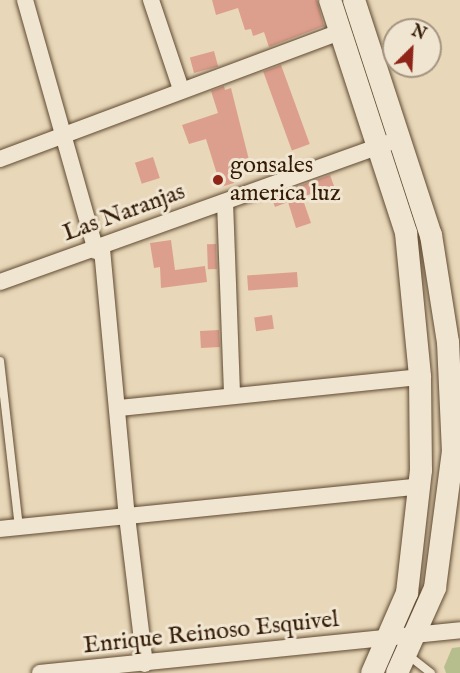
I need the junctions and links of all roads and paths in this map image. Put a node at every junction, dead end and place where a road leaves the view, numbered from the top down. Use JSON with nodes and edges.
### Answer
{"nodes":[{"id":1,"x":25,"y":0,"type":"edge"},
{"id":2,"x":151,"y":0,"type":"edge"},
{"id":3,"x":330,"y":0,"type":"edge"},
{"id":4,"x":354,"y":0,"type":"edge"},
{"id":5,"x":339,"y":32,"type":"junction"},
{"id":6,"x":181,"y":89,"type":"junction"},
{"id":7,"x":62,"y":135,"type":"junction"},
{"id":8,"x":389,"y":143,"type":"junction"},
{"id":9,"x":0,"y":159,"type":"edge"},
{"id":10,"x":225,"y":202,"type":"junction"},
{"id":11,"x":99,"y":250,"type":"junction"},
{"id":12,"x":0,"y":282,"type":"edge"},
{"id":13,"x":0,"y":361,"type":"edge"},
{"id":14,"x":420,"y":377,"type":"junction"},
{"id":15,"x":232,"y":396,"type":"junction"},
{"id":16,"x":120,"y":408,"type":"junction"},
{"id":17,"x":456,"y":450,"type":"edge"},
{"id":18,"x":420,"y":486,"type":"junction"},
{"id":19,"x":127,"y":516,"type":"junction"},
{"id":20,"x":19,"y":527,"type":"junction"},
{"id":21,"x":0,"y":529,"type":"edge"},
{"id":22,"x":460,"y":630,"type":"edge"},
{"id":23,"x":387,"y":640,"type":"junction"},
{"id":24,"x":406,"y":654,"type":"edge"},
{"id":25,"x":145,"y":664,"type":"junction"},
{"id":26,"x":40,"y":673,"type":"edge"},
{"id":27,"x":372,"y":673,"type":"edge"},
{"id":28,"x":431,"y":673,"type":"edge"}],
"edges":[{"from":1,"to":7,"type":"street"},
{"from":2,"to":6,"type":"street"},
{"from":3,"to":5,"type":"main road"},
{"from":4,"to":8,"type":"main road"},
{"from":5,"to":6,"type":"street"},
{"from":5,"to":8,"type":"main road"},
{"from":6,"to":7,"type":"street"},
{"from":7,"to":9,"type":"street"},
{"from":7,"to":11,"type":"street"},
{"from":8,"to":10,"type":"street","name":"Las Naranjas"},
{"from":8,"to":14,"type":"main road"},
{"from":8,"to":17,"type":"main road"},
{"from":10,"to":11,"type":"street","name":"Las Naranjas"},
{"from":10,"to":15,"type":"street"},
{"from":11,"to":12,"type":"street","name":"Las Naranjas"},
{"from":11,"to":16,"type":"street"},
{"from":13,"to":20,"type":"lane"},
{"from":14,"to":15,"type":"street"},
{"from":14,"to":18,"type":"main road"},
{"from":15,"to":16,"type":"street"},
{"from":16,"to":19,"type":"street"},
{"from":17,"to":24,"type":"main road"},
{"from":18,"to":19,"type":"street"},
{"from":18,"to":23,"type":"main road"},
{"from":19,"to":20,"type":"street"},
{"from":19,"to":25,"type":"street"},
{"from":20,"to":21,"type":"street"},
{"from":22,"to":24,"type":"street","name":"Enrique Reinoso Esquivel"},
{"from":23,"to":24,"type":"street","name":"Enrique Reinoso Esquivel"},
{"from":23,"to":25,"type":"street","name":"Enrique Reinoso Esquivel"},
{"from":23,"to":27,"type":"main road"},
{"from":24,"to":28,"type":"lane"},
{"from":25,"to":26,"type":"street","name":"Enrique Reinoso Esquivel"}]}
